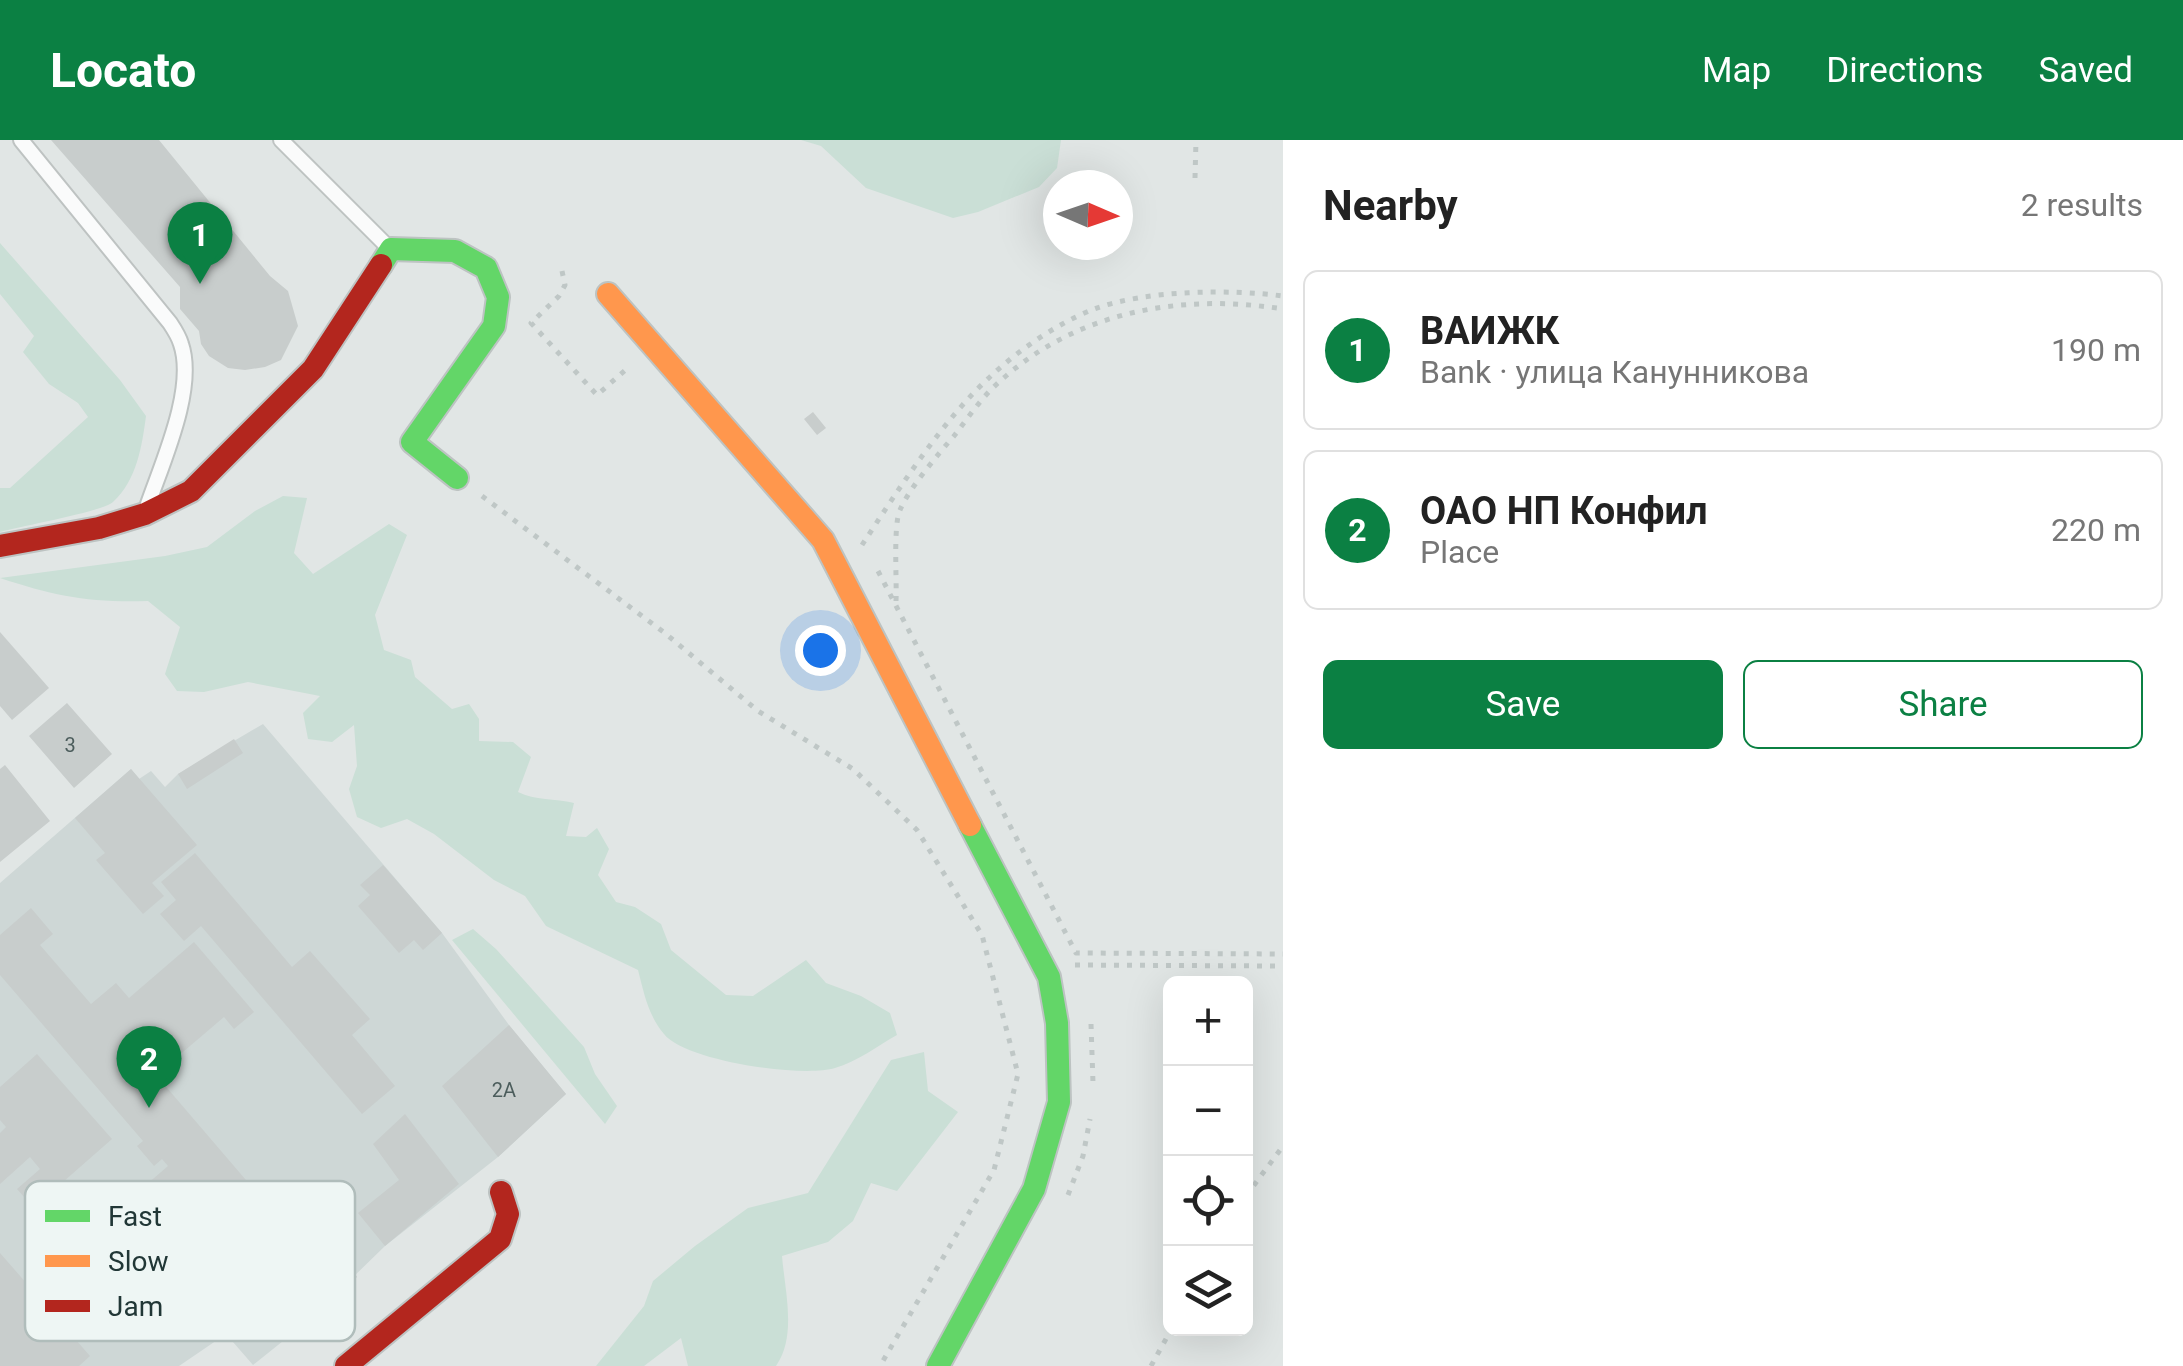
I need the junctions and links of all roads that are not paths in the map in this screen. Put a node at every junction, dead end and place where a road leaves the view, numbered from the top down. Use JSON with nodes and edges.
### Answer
{"nodes":[{"id":1,"x":20,"y":140,"type":"edge"},
{"id":2,"x":281,"y":140,"type":"edge"},
{"id":3,"x":391,"y":250,"type":"junction"},
{"id":4,"x":608,"y":294,"type":"dead end"},
{"id":5,"x":457,"y":478,"type":"road end"},
{"id":6,"x":145,"y":514,"type":"junction"},
{"id":7,"x":0,"y":546,"type":"edge"},
{"id":8,"x":501,"y":1192,"type":"dead end"},
{"id":9,"x":346,"y":1366,"type":"edge"},
{"id":10,"x":938,"y":1366,"type":"edge"}],
"edges":[{"from":1,"to":6,"type":"lane"},
{"from":2,"to":3,"type":"lane"},
{"from":3,"to":5,"type":"street"},
{"from":3,"to":6,"type":"street"},
{"from":4,"to":10,"type":"street"},
{"from":6,"to":7,"type":"street"},
{"from":8,"to":9,"type":"street"}]}
